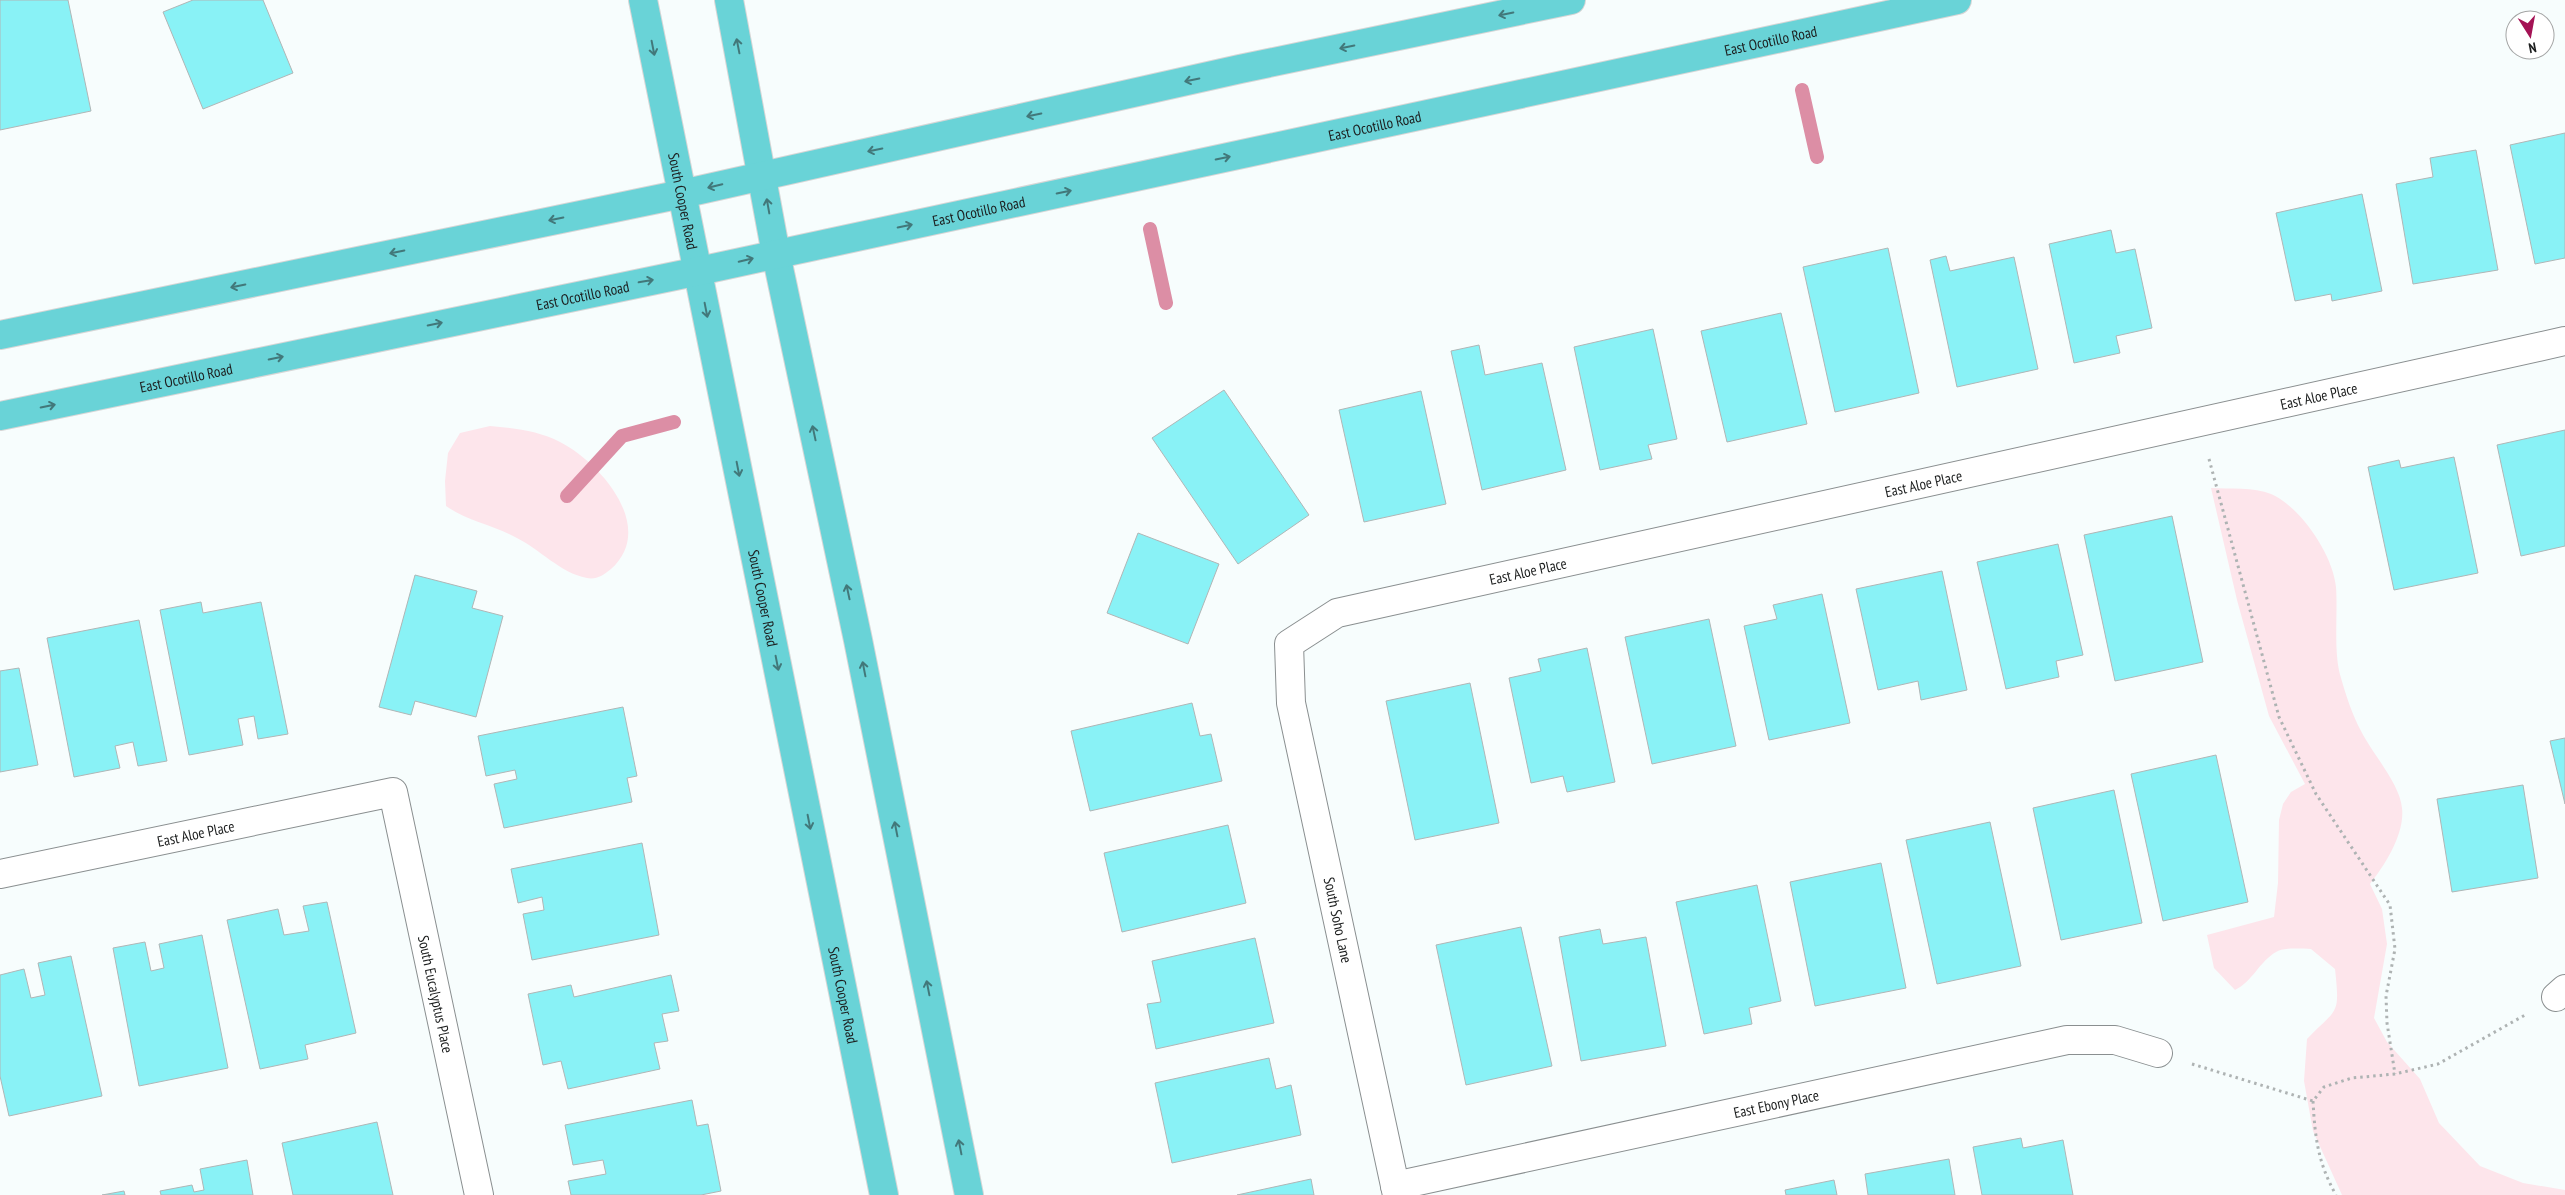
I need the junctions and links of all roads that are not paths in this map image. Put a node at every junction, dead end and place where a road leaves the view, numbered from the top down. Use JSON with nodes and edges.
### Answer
{"nodes":[{"id":1,"x":643,"y":0,"type":"edge"},
{"id":2,"x":729,"y":0,"type":"edge"},
{"id":3,"x":1571,"y":0,"type":"edge"},
{"id":4,"x":1957,"y":0,"type":"edge"},
{"id":5,"x":763,"y":176,"type":"junction"},
{"id":6,"x":682,"y":194,"type":"junction"},
{"id":7,"x":776,"y":254,"type":"junction"},
{"id":8,"x":699,"y":271,"type":"junction"},
{"id":9,"x":0,"y":335,"type":"edge"},
{"id":10,"x":2565,"y":341,"type":"edge"},
{"id":11,"x":0,"y":416,"type":"edge"},
{"id":12,"x":1289,"y":644,"type":"joint"},
{"id":13,"x":392,"y":792,"type":"joint"},
{"id":14,"x":0,"y":874,"type":"edge"},
{"id":15,"x":2158,"y":1053,"type":"road end"},
{"id":16,"x":1396,"y":1190,"type":"edge"},
{"id":17,"x":479,"y":1195,"type":"edge"},
{"id":18,"x":884,"y":1195,"type":"edge"},
{"id":19,"x":969,"y":1195,"type":"edge"}],
"edges":[{"from":1,"to":6,"type":"main road","name":"South Cooper Road","one_way":true},
{"from":5,"to":2,"type":"main road","one_way":true},
{"from":3,"to":5,"type":"main road","one_way":true},
{"from":7,"to":4,"type":"main road","name":"East Ocotillo Road","one_way":true},
{"from":5,"to":6,"type":"main road","one_way":true},
{"from":7,"to":5,"type":"main road","one_way":true},
{"from":6,"to":8,"type":"main road","name":"South Cooper Road"},
{"from":6,"to":9,"type":"main road","one_way":true},
{"from":8,"to":7,"type":"main road","name":"East Ocotillo Road","one_way":true},
{"from":19,"to":7,"type":"main road","one_way":true},
{"from":11,"to":8,"type":"main road","name":"East Ocotillo Road","one_way":true},
{"from":8,"to":18,"type":"main road","name":"South Cooper Road","one_way":true},
{"from":10,"to":12,"type":"street","name":"East Aloe Place"},
{"from":12,"to":16,"type":"street","name":"South Soho Lane"},
{"from":13,"to":14,"type":"street","name":"East Aloe Place"},
{"from":13,"to":17,"type":"street","name":"South Eucalyptus Place"},
{"from":15,"to":16,"type":"street","name":"East Ebony Place"}]}
